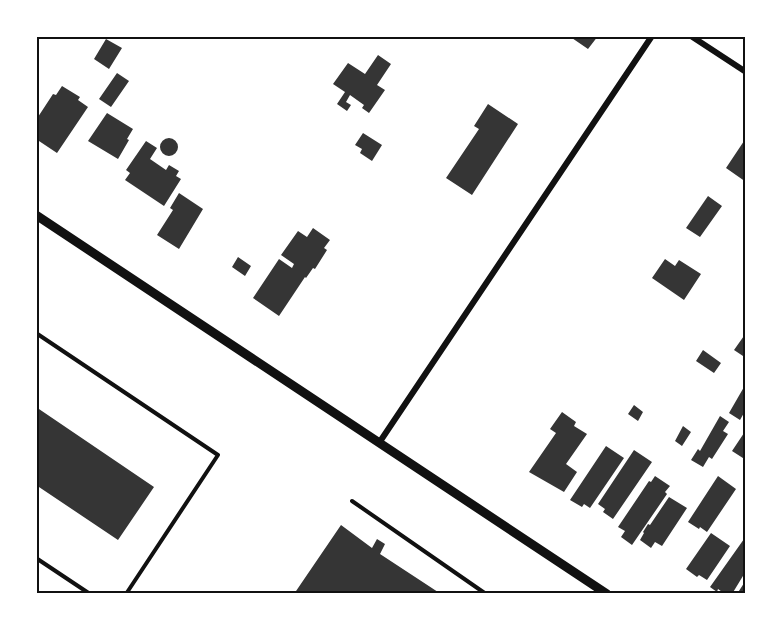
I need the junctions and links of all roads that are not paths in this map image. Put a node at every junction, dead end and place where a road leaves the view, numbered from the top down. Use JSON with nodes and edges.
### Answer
{"nodes":[{"id":1,"x":652,"y":36,"type":"edge"},
{"id":2,"x":691,"y":36,"type":"edge"},
{"id":3,"x":746,"y":72,"type":"edge"},
{"id":4,"x":36,"y":215,"type":"edge"},
{"id":5,"x":36,"y":333,"type":"edge"},
{"id":6,"x":379,"y":443,"type":"junction"},
{"id":7,"x":352,"y":501,"type":"dead end"},
{"id":8,"x":36,"y":558,"type":"edge"},
{"id":9,"x":90,"y":594,"type":"edge"},
{"id":10,"x":126,"y":594,"type":"edge"},
{"id":11,"x":486,"y":594,"type":"edge"},
{"id":12,"x":607,"y":594,"type":"edge"}],
"edges":[{"from":1,"to":6,"type":"street"},
{"from":2,"to":3,"type":"street"},
{"from":4,"to":6,"type":"street"},
{"from":5,"to":10,"type":"lane"},
{"from":6,"to":12,"type":"street"},
{"from":7,"to":11,"type":"lane"},
{"from":8,"to":9,"type":"lane"}]}
